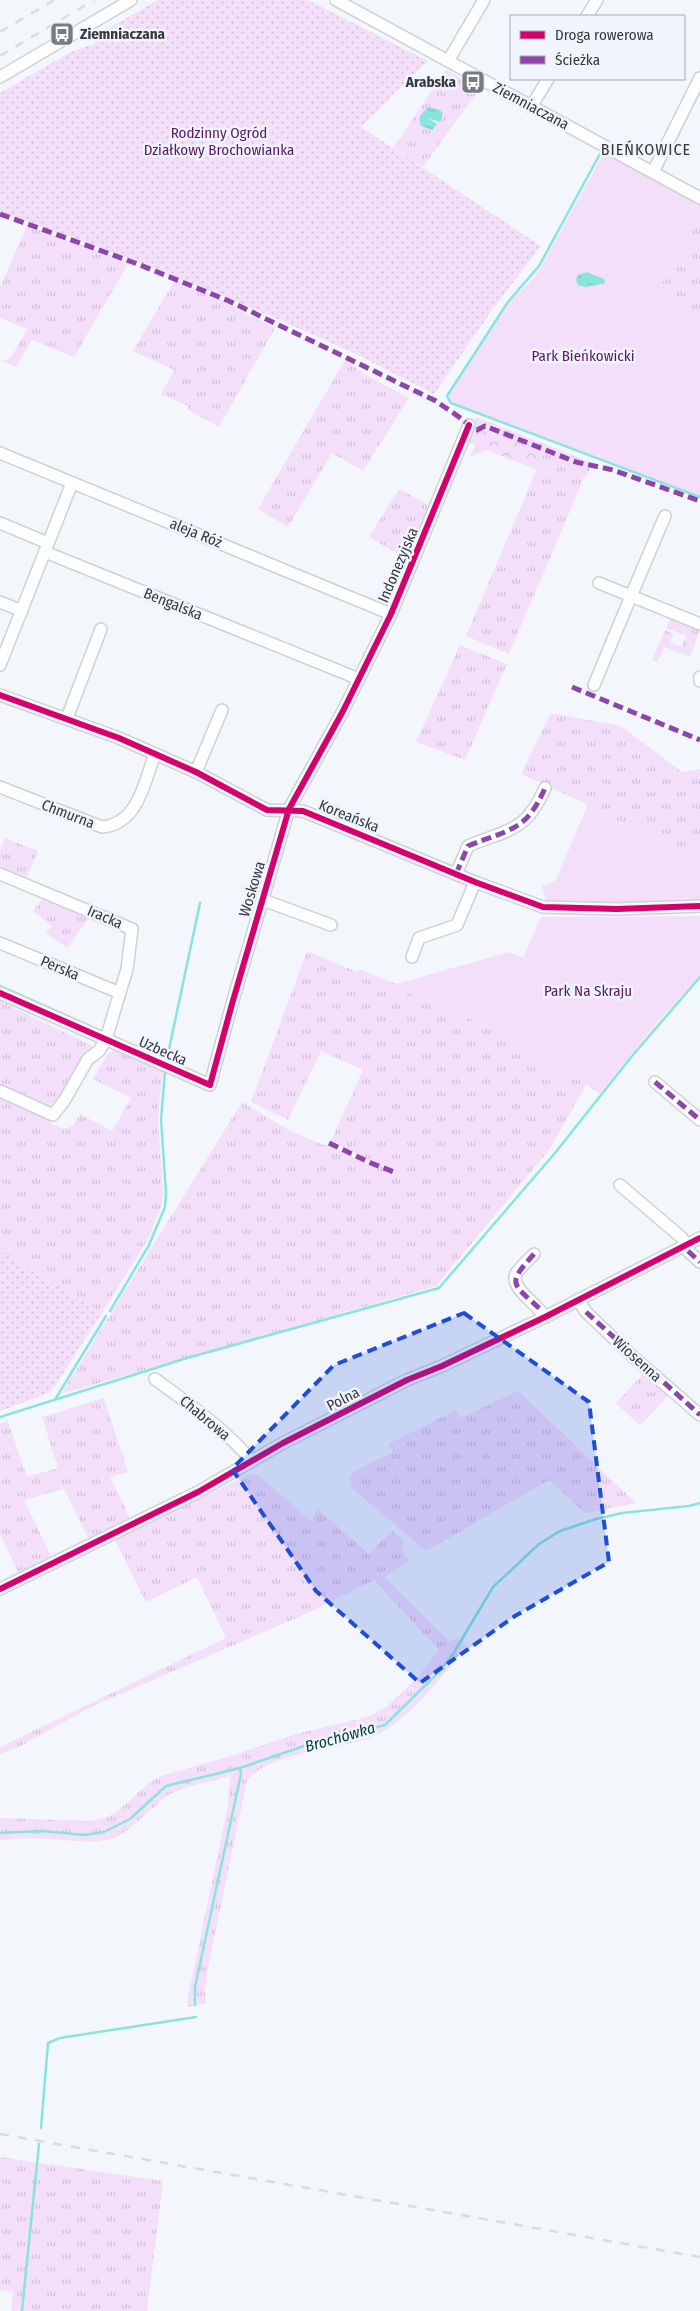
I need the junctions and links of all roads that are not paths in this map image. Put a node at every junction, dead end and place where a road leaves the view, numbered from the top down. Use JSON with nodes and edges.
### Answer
{"nodes":[{"id":1,"x":131,"y":0,"type":"edge"},
{"id":2,"x":336,"y":0,"type":"edge"},
{"id":3,"x":484,"y":0,"type":"edge"},
{"id":4,"x":597,"y":0,"type":"edge"},
{"id":5,"x":588,"y":15,"type":"edge"},
{"id":6,"x":448,"y":62,"type":"junction"},
{"id":7,"x":0,"y":77,"type":"edge"},
{"id":8,"x":700,"y":78,"type":"edge"},
{"id":9,"x":547,"y":80,"type":"edge"},
{"id":10,"x":531,"y":107,"type":"junction"},
{"id":11,"x":653,"y":172,"type":"junction"},
{"id":12,"x":700,"y":198,"type":"edge"},
{"id":13,"x":469,"y":425,"type":"dead end"},
{"id":14,"x":0,"y":454,"type":"edge"},
{"id":15,"x":72,"y":483,"type":"junction"},
{"id":16,"x":665,"y":516,"type":"dead end"},
{"id":17,"x":0,"y":524,"type":"edge"},
{"id":18,"x":46,"y":548,"type":"junction"},
{"id":19,"x":598,"y":583,"type":"dead end"},
{"id":20,"x":631,"y":596,"type":"junction"},
{"id":21,"x":0,"y":602,"type":"edge"},
{"id":22,"x":22,"y":611,"type":"junction"},
{"id":23,"x":391,"y":614,"type":"junction"},
{"id":24,"x":700,"y":624,"type":"edge"},
{"id":25,"x":101,"y":628,"type":"dead end"},
{"id":26,"x":0,"y":665,"type":"edge"},
{"id":27,"x":359,"y":679,"type":"junction"},
{"id":28,"x":594,"y":685,"type":"dead end"},
{"id":29,"x":0,"y":695,"type":"edge"},
{"id":30,"x":222,"y":710,"type":"dead end"},
{"id":31,"x":343,"y":711,"type":"joint"},
{"id":32,"x":67,"y":718,"type":"junction"},
{"id":33,"x":155,"y":754,"type":"junction"},
{"id":34,"x":196,"y":772,"type":"junction"},
{"id":35,"x":0,"y":787,"type":"edge"},
{"id":36,"x":545,"y":788,"type":"dead end"},
{"id":37,"x":289,"y":809,"type":"junction"},
{"id":38,"x":0,"y":874,"type":"edge"},
{"id":39,"x":456,"y":874,"type":"junction"},
{"id":40,"x":475,"y":882,"type":"junction"},
{"id":41,"x":263,"y":900,"type":"junction"},
{"id":42,"x":700,"y":906,"type":"edge"},
{"id":43,"x":330,"y":924,"type":"dead end"},
{"id":44,"x":0,"y":943,"type":"edge"},
{"id":45,"x":412,"y":957,"type":"dead end"},
{"id":46,"x":0,"y":993,"type":"edge"},
{"id":47,"x":120,"y":993,"type":"junction"},
{"id":48,"x":106,"y":1040,"type":"junction"},
{"id":49,"x":655,"y":1082,"type":"dead end"},
{"id":50,"x":210,"y":1085,"type":"joint"},
{"id":51,"x":0,"y":1091,"type":"edge"},
{"id":52,"x":700,"y":1120,"type":"edge"},
{"id":53,"x":620,"y":1185,"type":"dead end"},
{"id":54,"x":700,"y":1238,"type":"edge"},
{"id":55,"x":685,"y":1245,"type":"junction"},
{"id":56,"x":534,"y":1254,"type":"dead end"},
{"id":57,"x":700,"y":1262,"type":"edge"},
{"id":58,"x":578,"y":1300,"type":"junction"},
{"id":59,"x":545,"y":1317,"type":"junction"},
{"id":60,"x":155,"y":1378,"type":"dead end"},
{"id":61,"x":700,"y":1415,"type":"edge"},
{"id":62,"x":252,"y":1461,"type":"junction"},
{"id":63,"x":0,"y":1589,"type":"edge"}],
"edges":[{"from":1,"to":7,"type":"street"},
{"from":2,"to":6,"type":"street","name":"Ziemniaczana"},
{"from":3,"to":6,"type":"street"},
{"from":4,"to":5,"type":"street"},
{"from":6,"to":10,"type":"street","name":"Ziemniaczana"},
{"from":8,"to":11,"type":"street"},
{"from":9,"to":10,"type":"street"},
{"from":10,"to":11,"type":"street","name":"Ziemniaczana"},
{"from":11,"to":12,"type":"street","name":"Ziemniaczana"},
{"from":13,"to":23,"type":"street","name":"Indonezyjska"},
{"from":14,"to":15,"type":"street","name":"aleja Róż"},
{"from":15,"to":18,"type":"street"},
{"from":15,"to":23,"type":"street","name":"aleja Róż"},
{"from":16,"to":20,"type":"street"},
{"from":17,"to":18,"type":"street","name":"Bengalska"},
{"from":18,"to":22,"type":"street"},
{"from":18,"to":27,"type":"street","name":"Bengalska"},
{"from":19,"to":20,"type":"street"},
{"from":20,"to":24,"type":"street"},
{"from":20,"to":28,"type":"street"},
{"from":21,"to":22,"type":"street"},
{"from":22,"to":26,"type":"street"},
{"from":23,"to":27,"type":"street","name":"Indonezyjska"},
{"from":25,"to":32,"type":"street"},
{"from":27,"to":31,"type":"street","name":"Indonezyjska"},
{"from":29,"to":32,"type":"street","name":"Koreańska"},
{"from":30,"to":34,"type":"street"},
{"from":31,"to":37,"type":"street","name":"Woskowa"},
{"from":32,"to":33,"type":"street","name":"Koreańska"},
{"from":33,"to":34,"type":"street","name":"Koreańska"},
{"from":33,"to":35,"type":"street","name":"Chmurna"},
{"from":34,"to":37,"type":"street","name":"Koreańska"},
{"from":36,"to":39,"type":"street"},
{"from":37,"to":39,"type":"street","name":"Koreańska"},
{"from":37,"to":41,"type":"street","name":"Woskowa"},
{"from":38,"to":47,"type":"street","name":"Iracka"},
{"from":39,"to":40,"type":"street","name":"Koreańska"},
{"from":40,"to":42,"type":"street","name":"Koreańska"},
{"from":40,"to":45,"type":"street"},
{"from":41,"to":43,"type":"street"},
{"from":41,"to":50,"type":"street","name":"Woskowa"},
{"from":44,"to":47,"type":"street","name":"Perska"},
{"from":46,"to":48,"type":"street","name":"Uzbecka"},
{"from":47,"to":48,"type":"street","name":"Iracka"},
{"from":48,"to":50,"type":"street","name":"Uzbecka"},
{"from":48,"to":51,"type":"street"},
{"from":49,"to":52,"type":"street"},
{"from":53,"to":55,"type":"street"},
{"from":54,"to":55,"type":"street","name":"Polna"},
{"from":55,"to":57,"type":"street"},
{"from":55,"to":58,"type":"street","name":"Polna"},
{"from":56,"to":59,"type":"street"},
{"from":58,"to":59,"type":"street","name":"Polna"},
{"from":58,"to":61,"type":"street","name":"Wiosenna"},
{"from":59,"to":62,"type":"street","name":"Polna"},
{"from":60,"to":62,"type":"street","name":"Chabrowa"},
{"from":62,"to":63,"type":"street","name":"Polna"}]}
